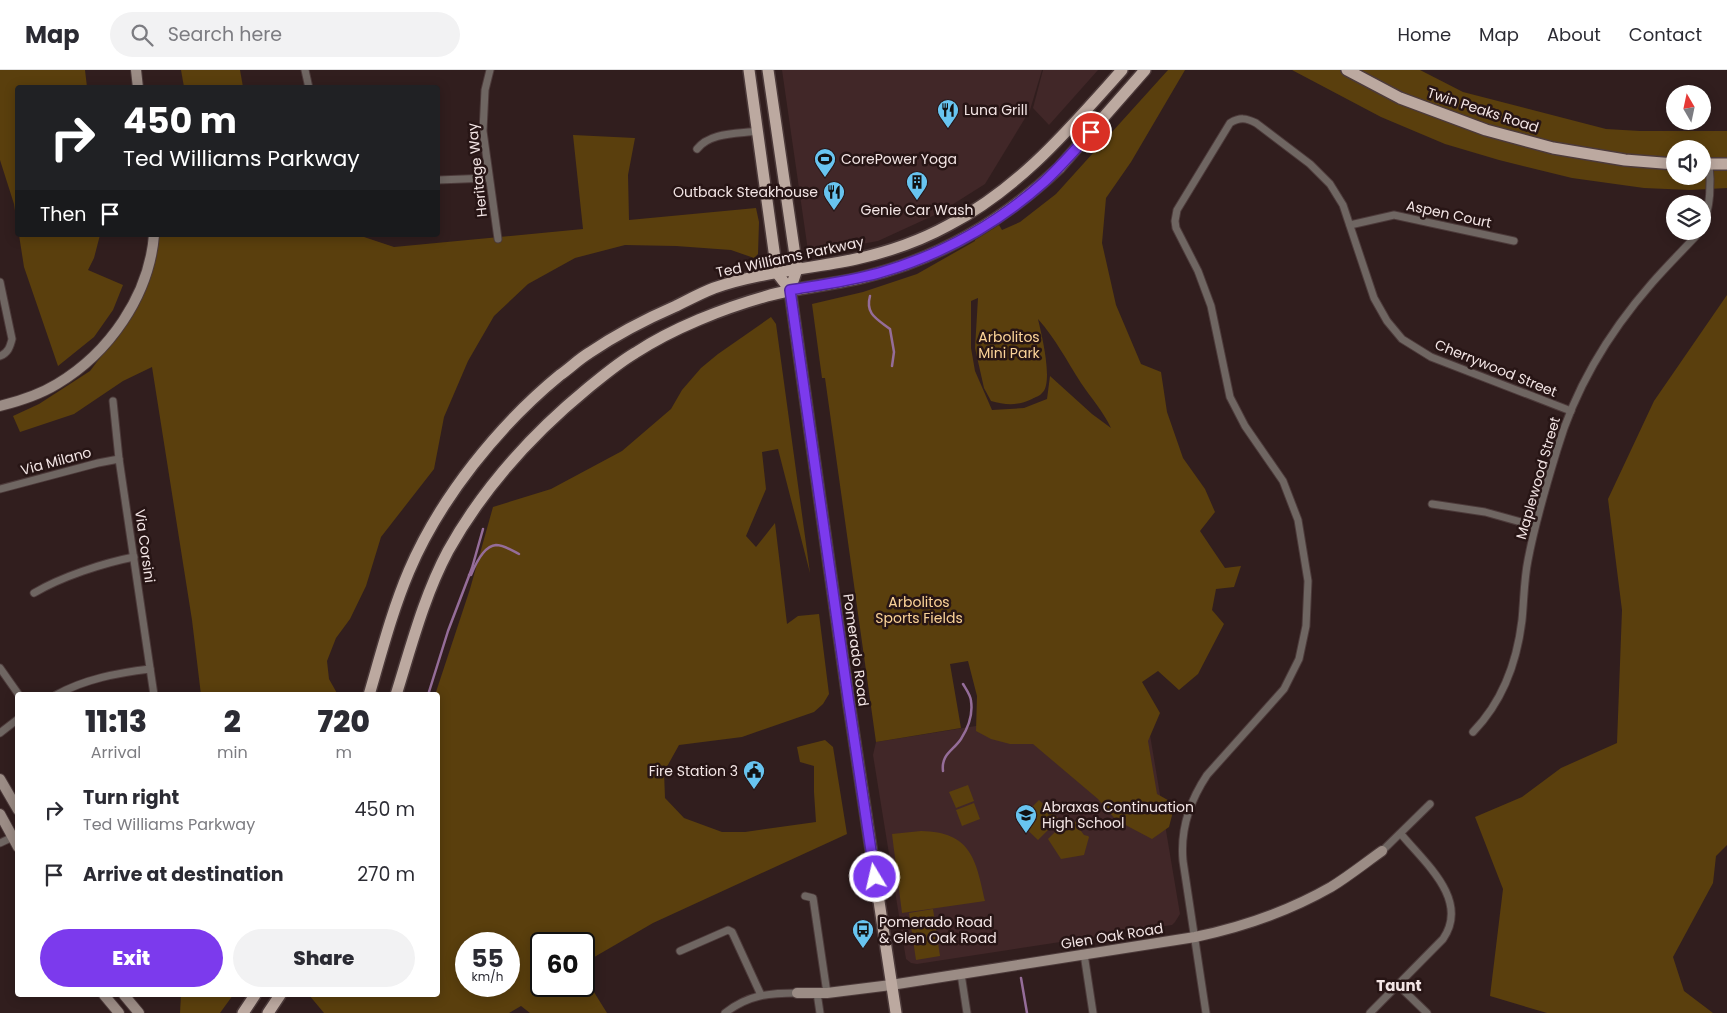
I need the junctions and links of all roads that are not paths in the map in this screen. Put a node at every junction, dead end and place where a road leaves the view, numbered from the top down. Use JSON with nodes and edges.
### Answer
{"nodes":[{"id":1,"x":136,"y":70,"type":"edge"},
{"id":2,"x":305,"y":70,"type":"edge"},
{"id":3,"x":490,"y":70,"type":"edge"},
{"id":4,"x":749,"y":70,"type":"edge"},
{"id":5,"x":768,"y":70,"type":"edge"},
{"id":6,"x":1122,"y":70,"type":"edge"},
{"id":7,"x":1146,"y":70,"type":"edge"},
{"id":8,"x":1347,"y":70,"type":"edge"},
{"id":9,"x":138,"y":85,"type":"edge"},
{"id":10,"x":308,"y":85,"type":"edge"},
{"id":11,"x":758,"y":131,"type":"junction"},
{"id":12,"x":697,"y":149,"type":"dead end"},
{"id":13,"x":1666,"y":163,"type":"edge"},
{"id":14,"x":1711,"y":164,"type":"edge"},
{"id":15,"x":1727,"y":164,"type":"edge"},
{"id":16,"x":489,"y":178,"type":"junction"},
{"id":17,"x":440,"y":180,"type":"edge"},
{"id":18,"x":1350,"y":224,"type":"junction"},
{"id":19,"x":154,"y":237,"type":"edge"},
{"id":20,"x":498,"y":239,"type":"dead end"},
{"id":21,"x":1692,"y":240,"type":"edge"},
{"id":22,"x":1514,"y":241,"type":"dead end"},
{"id":23,"x":797,"y":269,"type":"junction"},
{"id":24,"x":777,"y":273,"type":"junction"},
{"id":25,"x":0,"y":282,"type":"edge"},
{"id":26,"x":790,"y":290,"type":"junction"},
{"id":27,"x":0,"y":356,"type":"edge"},
{"id":28,"x":112,"y":400,"type":"dead end"},
{"id":29,"x":0,"y":406,"type":"edge"},
{"id":30,"x":1571,"y":411,"type":"junction"},
{"id":31,"x":119,"y":459,"type":"junction"},
{"id":32,"x":0,"y":489,"type":"edge"},
{"id":33,"x":1432,"y":504,"type":"dead end"},
{"id":34,"x":1536,"y":526,"type":"junction"},
{"id":35,"x":134,"y":557,"type":"junction"},
{"id":36,"x":34,"y":593,"type":"dead end"},
{"id":37,"x":0,"y":668,"type":"edge"},
{"id":38,"x":150,"y":668,"type":"junction"},
{"id":39,"x":18,"y":692,"type":"edge"},
{"id":40,"x":61,"y":692,"type":"edge"},
{"id":41,"x":154,"y":692,"type":"edge"},
{"id":42,"x":370,"y":692,"type":"edge"},
{"id":43,"x":397,"y":692,"type":"edge"},
{"id":44,"x":15,"y":722,"type":"edge"},
{"id":45,"x":1473,"y":732,"type":"dead end"},
{"id":46,"x":0,"y":733,"type":"edge"},
{"id":47,"x":0,"y":780,"type":"edge"},
{"id":48,"x":1430,"y":804,"type":"dead end"},
{"id":49,"x":15,"y":805,"type":"edge"},
{"id":50,"x":0,"y":814,"type":"edge"},
{"id":51,"x":1401,"y":834,"type":"junction"},
{"id":52,"x":15,"y":842,"type":"edge"},
{"id":53,"x":0,"y":843,"type":"edge"},
{"id":54,"x":1382,"y":851,"type":"joint"},
{"id":55,"x":805,"y":896,"type":"dead end"},
{"id":56,"x":1195,"y":937,"type":"junction"},
{"id":57,"x":680,"y":951,"type":"dead end"},
{"id":58,"x":1084,"y":954,"type":"junction"},
{"id":59,"x":961,"y":974,"type":"junction"},
{"id":60,"x":891,"y":985,"type":"junction"},
{"id":61,"x":1398,"y":985,"type":"junction"},
{"id":62,"x":822,"y":993,"type":"junction"},
{"id":63,"x":797,"y":994,"type":"joint"},
{"id":64,"x":761,"y":995,"type":"junction"},
{"id":65,"x":106,"y":997,"type":"edge"},
{"id":66,"x":126,"y":997,"type":"edge"},
{"id":67,"x":254,"y":997,"type":"edge"},
{"id":68,"x":279,"y":997,"type":"edge"},
{"id":69,"x":119,"y":1013,"type":"edge"},
{"id":70,"x":139,"y":1013,"type":"edge"},
{"id":71,"x":243,"y":1013,"type":"edge"},
{"id":72,"x":268,"y":1013,"type":"edge"},
{"id":73,"x":725,"y":1013,"type":"edge"},
{"id":74,"x":820,"y":1013,"type":"edge"},
{"id":75,"x":896,"y":1013,"type":"edge"},
{"id":76,"x":967,"y":1013,"type":"edge"},
{"id":77,"x":1093,"y":1013,"type":"edge"},
{"id":78,"x":1206,"y":1013,"type":"edge"},
{"id":79,"x":1370,"y":1013,"type":"edge"},
{"id":80,"x":1427,"y":1013,"type":"edge"}],
"edges":[{"from":1,"to":9,"type":"street"},
{"from":2,"to":10,"type":"street"},
{"from":3,"to":16,"type":"street","name":"Heritage Way"},
{"from":4,"to":11,"type":"main road","name":"Pomerado Road"},
{"from":5,"to":23,"type":"main road","name":"Pomerado Road"},
{"from":6,"to":23,"type":"main road","name":"Ted Williams Parkway"},
{"from":7,"to":26,"type":"main road"},
{"from":8,"to":13,"type":"main road","name":"Twin Peaks Road"},
{"from":11,"to":12,"type":"street"},
{"from":11,"to":24,"type":"main road","name":"Pomerado Road"},
{"from":14,"to":15,"type":"main road"},
{"from":16,"to":17,"type":"street"},
{"from":16,"to":20,"type":"street","name":"Heritage Way"},
{"from":18,"to":22,"type":"street","name":"Aspen Court"},
{"from":18,"to":30,"type":"street","name":"Cherrywood Street"},
{"from":18,"to":56,"type":"street","name":"Cherrywood Street"},
{"from":19,"to":29,"type":"street"},
{"from":21,"to":30,"type":"street","name":"Maplewood Street"},
{"from":23,"to":24,"type":"main road","name":"Ted Williams Parkway"},
{"from":23,"to":26,"type":"main road","name":"Pomerado Road"},
{"from":24,"to":26,"type":"main road","name":"Pomerado Road"},
{"from":24,"to":42,"type":"main road","name":"Ted Williams Parkway"},
{"from":25,"to":27,"type":"street"},
{"from":26,"to":43,"type":"main road"},
{"from":26,"to":60,"type":"main road","name":"Pomerado Road"},
{"from":28,"to":31,"type":"street","name":"Via Corsini"},
{"from":30,"to":34,"type":"street","name":"Maplewood Street"},
{"from":31,"to":32,"type":"street","name":"Via Milano"},
{"from":31,"to":35,"type":"street","name":"Via Corsini"},
{"from":33,"to":34,"type":"street"},
{"from":34,"to":45,"type":"street","name":"Maplewood Street"},
{"from":35,"to":36,"type":"street"},
{"from":35,"to":38,"type":"street","name":"Via Corsini"},
{"from":37,"to":39,"type":"street"},
{"from":38,"to":40,"type":"street"},
{"from":38,"to":41,"type":"street","name":"Via Corsini"},
{"from":44,"to":46,"type":"street"},
{"from":47,"to":49,"type":"street"},
{"from":48,"to":51,"type":"street","name":"Glen Oak Road"},
{"from":50,"to":52,"type":"street"},
{"from":51,"to":54,"type":"street","name":"Glen Oak Road"},
{"from":51,"to":61,"type":"street"},
{"from":52,"to":53,"type":"street"},
{"from":54,"to":56,"type":"street","name":"Glen Oak Road"},
{"from":55,"to":62,"type":"street"},
{"from":56,"to":58,"type":"street","name":"Glen Oak Road"},
{"from":56,"to":78,"type":"street"},
{"from":57,"to":64,"type":"street"},
{"from":58,"to":59,"type":"street","name":"Glen Oak Road"},
{"from":58,"to":77,"type":"street"},
{"from":59,"to":60,"type":"street","name":"Glen Oak Road"},
{"from":59,"to":76,"type":"street"},
{"from":60,"to":62,"type":"street","name":"Glen Oak Road"},
{"from":60,"to":75,"type":"main road","name":"Pomerado Road"},
{"from":61,"to":79,"type":"street"},
{"from":61,"to":80,"type":"street"},
{"from":62,"to":63,"type":"street","name":"Glen Oak Road"},
{"from":62,"to":74,"type":"street"},
{"from":63,"to":64,"type":"street","name":"Glen Oak Road"},
{"from":64,"to":73,"type":"street","name":"Glen Oak Road"},
{"from":65,"to":69,"type":"street"},
{"from":66,"to":70,"type":"street"},
{"from":67,"to":71,"type":"main road"},
{"from":68,"to":72,"type":"main road"}]}
